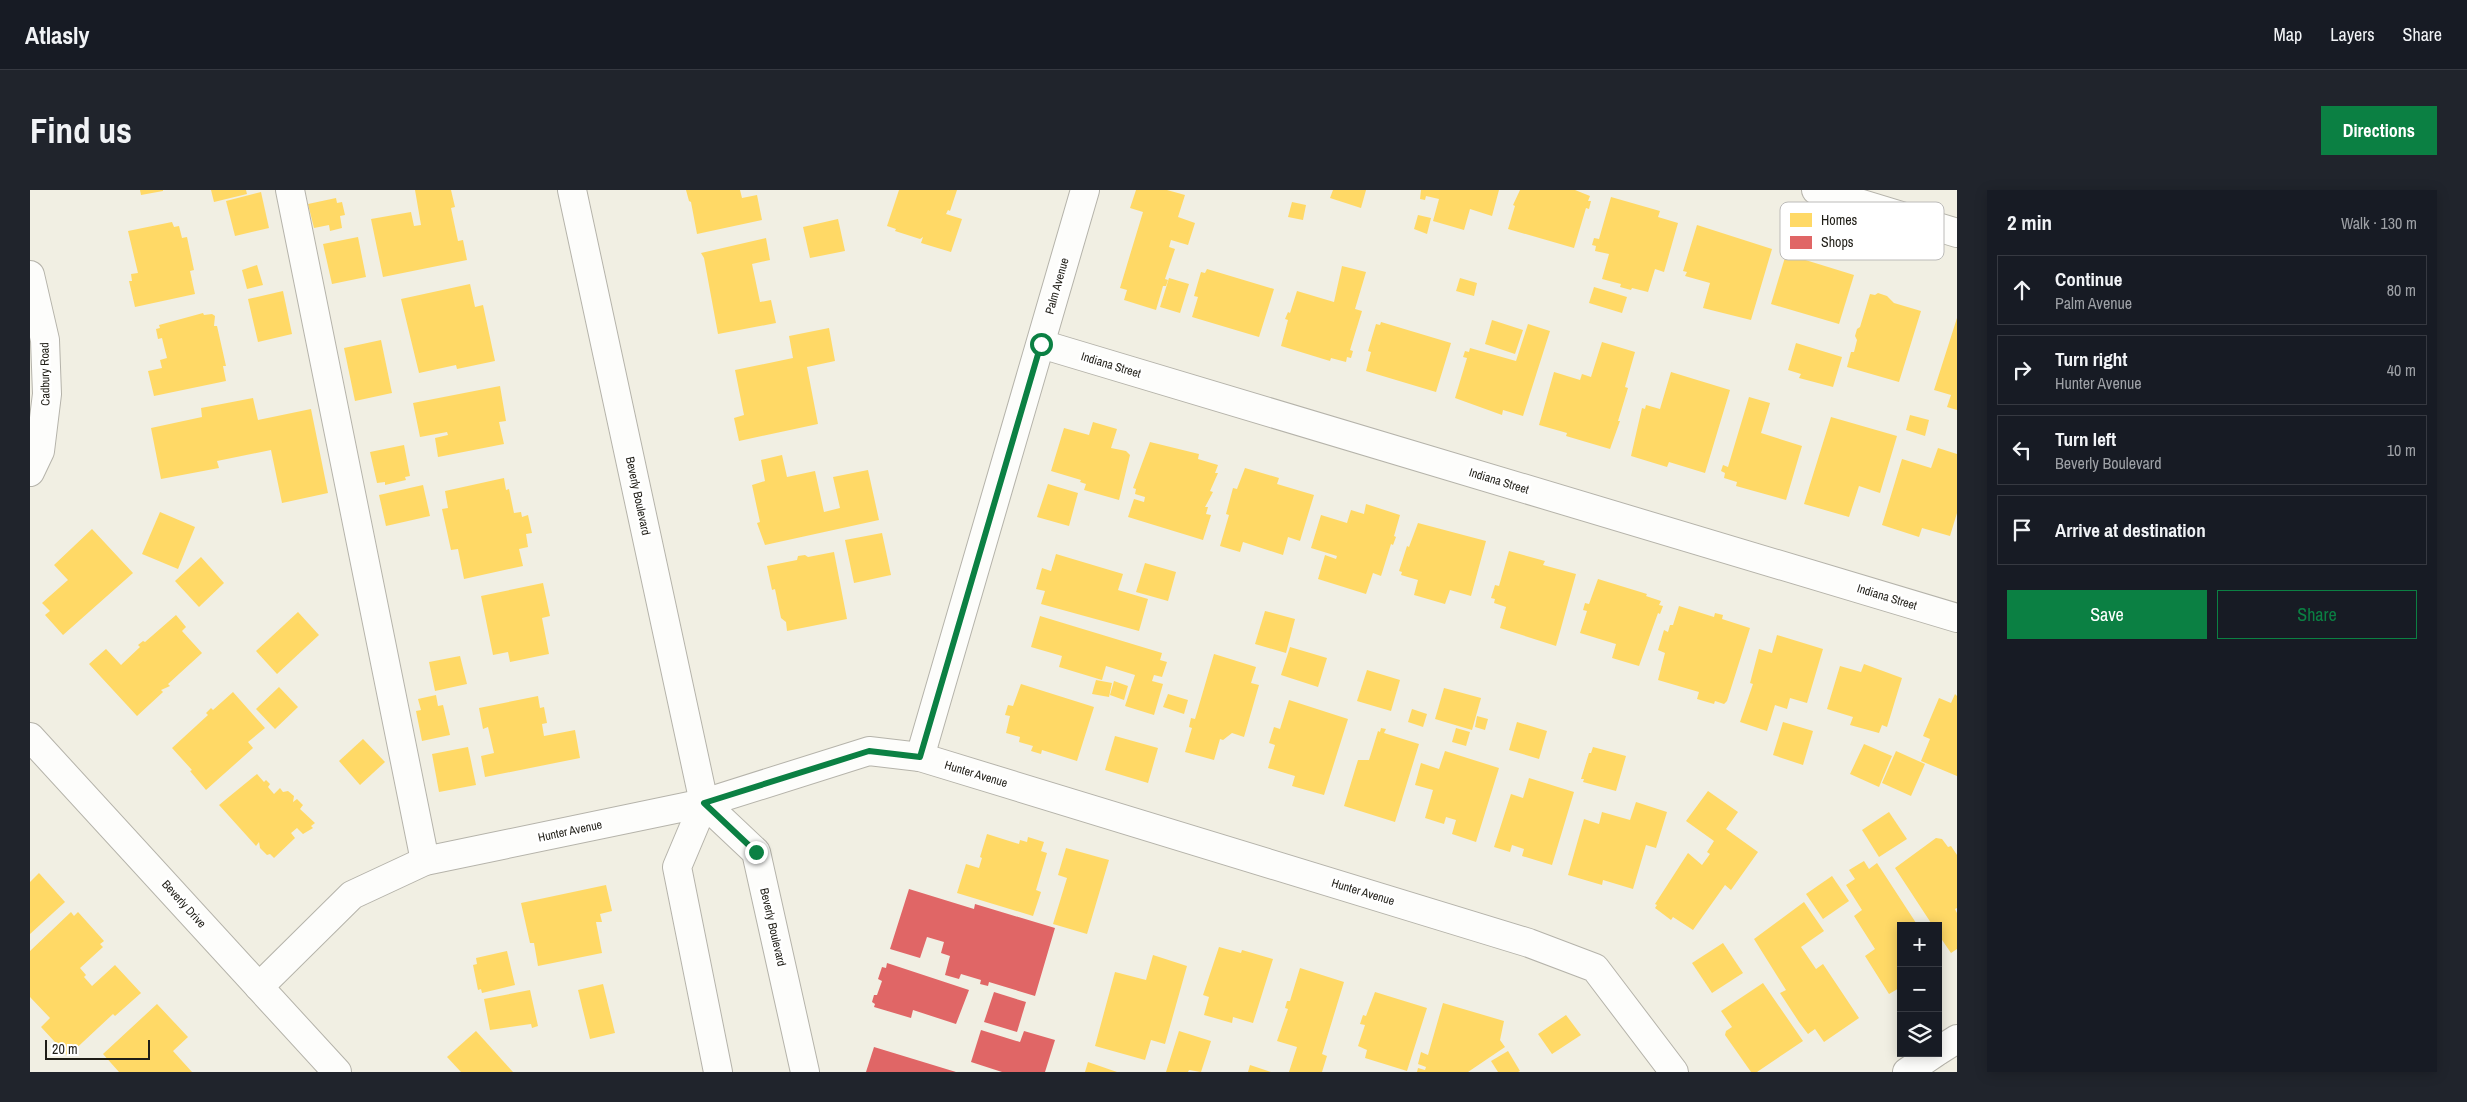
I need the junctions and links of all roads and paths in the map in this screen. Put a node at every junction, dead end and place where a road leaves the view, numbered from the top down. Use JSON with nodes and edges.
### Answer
{"nodes":[{"id":1,"x":290,"y":190,"type":"edge"},
{"id":2,"x":572,"y":190,"type":"edge"},
{"id":3,"x":1084,"y":190,"type":"edge"},
{"id":4,"x":1816,"y":190,"type":"edge"},
{"id":5,"x":1855,"y":202,"type":"edge"},
{"id":6,"x":1944,"y":229,"type":"edge"},
{"id":7,"x":1957,"y":233,"type":"edge"},
{"id":8,"x":30,"y":275,"type":"edge"},
{"id":9,"x":1041,"y":344,"type":"junction"},
{"id":10,"x":30,"y":472,"type":"edge"},
{"id":11,"x":1957,"y":618,"type":"edge"},
{"id":12,"x":30,"y":736,"type":"edge"},
{"id":13,"x":920,"y":757,"type":"junction"},
{"id":14,"x":704,"y":803,"type":"junction"},
{"id":15,"x":426,"y":861,"type":"junction"},
{"id":16,"x":260,"y":988,"type":"junction"},
{"id":17,"x":1957,"y":1039,"type":"edge"},
{"id":18,"x":1942,"y":1048,"type":"edge"},
{"id":19,"x":1929,"y":1057,"type":"edge"},
{"id":20,"x":338,"y":1072,"type":"edge"},
{"id":21,"x":718,"y":1072,"type":"edge"},
{"id":22,"x":805,"y":1072,"type":"edge"},
{"id":23,"x":1674,"y":1072,"type":"edge"},
{"id":24,"x":1906,"y":1072,"type":"edge"}],
"edges":[{"from":1,"to":15,"type":"street"},
{"from":2,"to":14,"type":"street","name":"Beverly Boulevard"},
{"from":3,"to":9,"type":"street","name":"Palm Avenue"},
{"from":4,"to":5,"type":"street"},
{"from":6,"to":7,"type":"street"},
{"from":8,"to":10,"type":"street","name":"Cadbury Road"},
{"from":9,"to":11,"type":"street","name":"Indiana Street"},
{"from":9,"to":13,"type":"street","name":"Palm Avenue"},
{"from":12,"to":16,"type":"street","name":"Beverly Drive"},
{"from":13,"to":14,"type":"street","name":"Hunter Avenue"},
{"from":13,"to":23,"type":"street","name":"Hunter Avenue"},
{"from":14,"to":15,"type":"street","name":"Hunter Avenue"},
{"from":14,"to":21,"type":"street"},
{"from":14,"to":22,"type":"street","name":"Beverly Boulevard"},
{"from":15,"to":16,"type":"street","name":"Hunter Avenue"},
{"from":16,"to":20,"type":"street","name":"Beverly Drive"},
{"from":17,"to":18,"type":"street"},
{"from":19,"to":24,"type":"street"}]}
